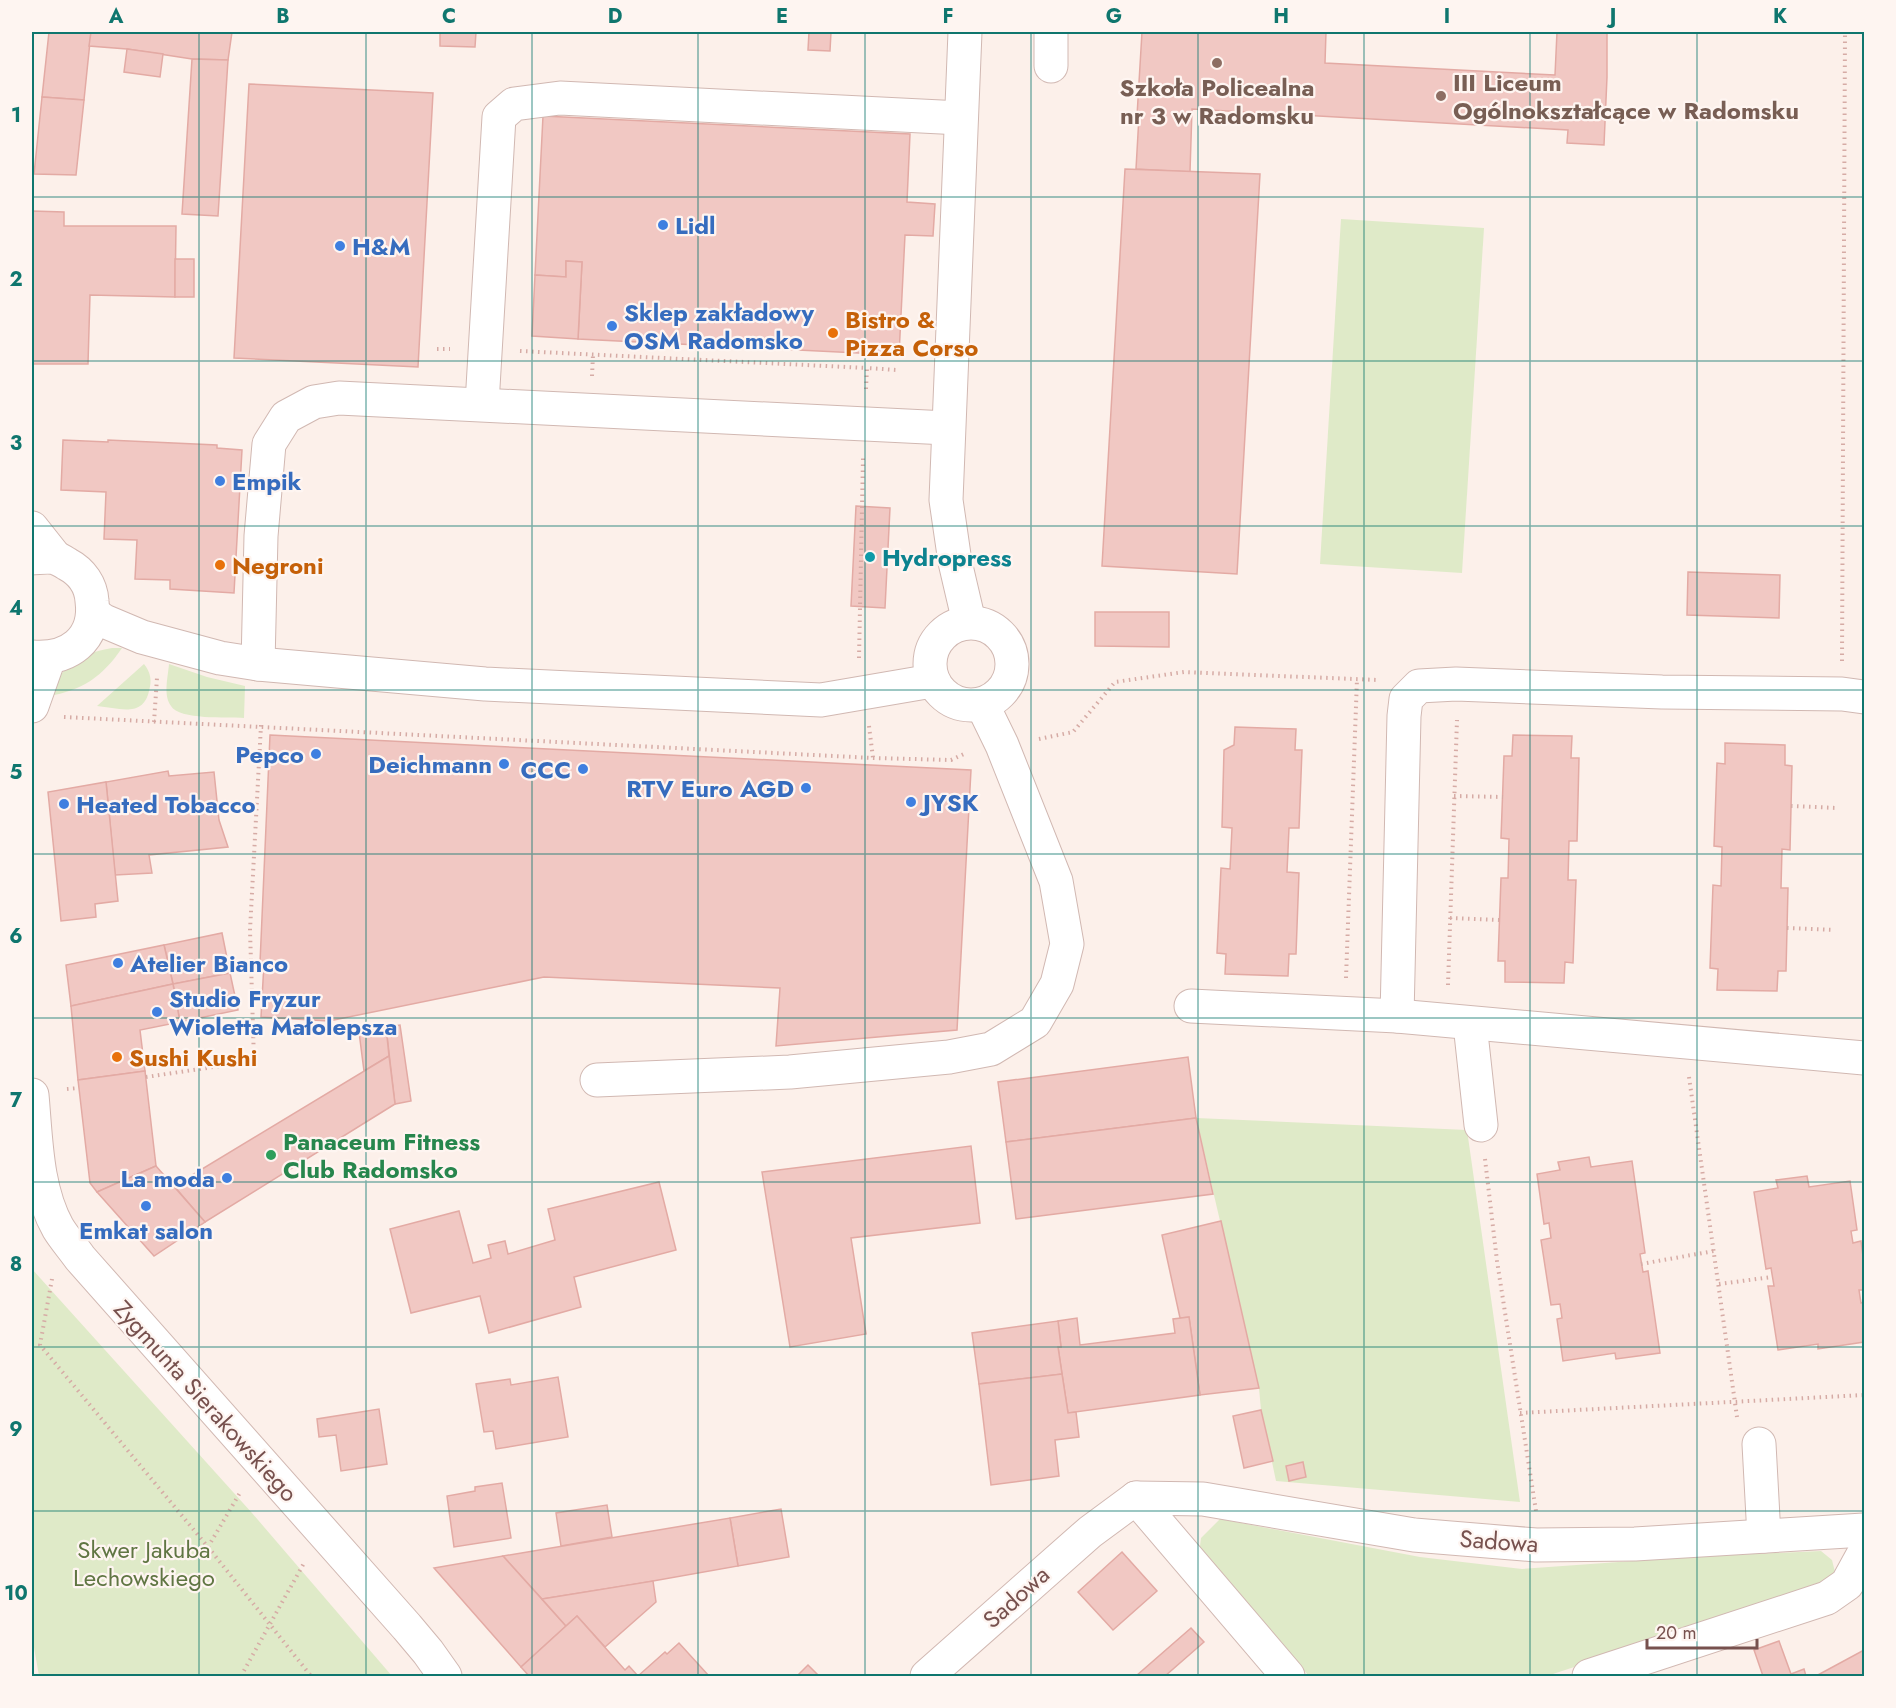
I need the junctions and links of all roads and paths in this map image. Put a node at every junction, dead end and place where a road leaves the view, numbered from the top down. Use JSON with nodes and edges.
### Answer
{"nodes":[{"id":1,"x":965,"y":32,"type":"edge"},
{"id":2,"x":1052,"y":32,"type":"edge"},
{"id":3,"x":1845,"y":32,"type":"edge"},
{"id":4,"x":1051,"y":66,"type":"dead end"},
{"id":5,"x":961,"y":118,"type":"junction"},
{"id":6,"x":518,"y":351,"type":"dead end"},
{"id":7,"x":867,"y":368,"type":"junction"},
{"id":8,"x":897,"y":370,"type":"dead end"},
{"id":9,"x":865,"y":399,"type":"dead end"},
{"id":10,"x":482,"y":404,"type":"junction"},
{"id":11,"x":947,"y":428,"type":"junction"},
{"id":12,"x":863,"y":451,"type":"dead end"},
{"id":13,"x":32,"y":528,"type":"edge"},
{"id":14,"x":43,"y":558,"type":"edge"},
{"id":15,"x":94,"y":614,"type":"junction"},
{"id":16,"x":969,"y":622,"type":"junction"},
{"id":17,"x":40,"y":658,"type":"edge"},
{"id":18,"x":258,"y":664,"type":"junction"},
{"id":19,"x":860,"y":669,"type":"dead end"},
{"id":20,"x":157,"y":676,"type":"dead end"},
{"id":21,"x":1357,"y":679,"type":"junction"},
{"id":22,"x":932,"y":681,"type":"junction"},
{"id":23,"x":1853,"y":696,"type":"edge"},
{"id":24,"x":1406,"y":699,"type":"junction"},
{"id":25,"x":982,"y":704,"type":"junction"},
{"id":26,"x":45,"y":711,"type":"edge"},
{"id":27,"x":1457,"y":712,"type":"dead end"},
{"id":28,"x":154,"y":722,"type":"junction"},
{"id":29,"x":869,"y":724,"type":"dead end"},
{"id":30,"x":261,"y":726,"type":"junction"},
{"id":31,"x":1029,"y":741,"type":"dead end"},
{"id":32,"x":972,"y":750,"type":"dead end"},
{"id":33,"x":873,"y":758,"type":"junction"},
{"id":34,"x":1454,"y":796,"type":"junction"},
{"id":35,"x":1503,"y":797,"type":"dead end"},
{"id":36,"x":1791,"y":806,"type":"dead end"},
{"id":37,"x":1837,"y":808,"type":"dead end"},
{"id":38,"x":1450,"y":918,"type":"junction"},
{"id":39,"x":1499,"y":920,"type":"dead end"},
{"id":40,"x":1787,"y":928,"type":"dead end"},
{"id":41,"x":1834,"y":930,"type":"dead end"},
{"id":42,"x":1448,"y":987,"type":"dead end"},
{"id":43,"x":1191,"y":1006,"type":"dead end"},
{"id":44,"x":1344,"y":1014,"type":"junction"},
{"id":45,"x":1397,"y":1016,"type":"junction"},
{"id":46,"x":1470,"y":1024,"type":"junction"},
{"id":47,"x":1684,"y":1043,"type":"junction"},
{"id":48,"x":1864,"y":1058,"type":"edge"},
{"id":49,"x":146,"y":1077,"type":"dead end"},
{"id":50,"x":597,"y":1080,"type":"dead end"},
{"id":51,"x":79,"y":1088,"type":"dead end"},
{"id":52,"x":66,"y":1089,"type":"dead end"},
{"id":53,"x":32,"y":1095,"type":"edge"},
{"id":54,"x":1481,"y":1125,"type":"joint"},
{"id":55,"x":1714,"y":1251,"type":"junction"},
{"id":56,"x":1641,"y":1264,"type":"dead end"},
{"id":57,"x":54,"y":1272,"type":"dead end"},
{"id":58,"x":1772,"y":1277,"type":"dead end"},
{"id":59,"x":1719,"y":1284,"type":"junction"},
{"id":60,"x":1864,"y":1395,"type":"edge"},
{"id":61,"x":1736,"y":1401,"type":"junction"},
{"id":62,"x":1520,"y":1413,"type":"junction"},
{"id":63,"x":1737,"y":1419,"type":"dead end"},
{"id":64,"x":1759,"y":1444,"type":"dead end"},
{"id":65,"x":243,"y":1488,"type":"dead end"},
{"id":66,"x":1136,"y":1498,"type":"junction"},
{"id":67,"x":1537,"y":1514,"type":"dead end"},
{"id":68,"x":1864,"y":1530,"type":"edge"},
{"id":69,"x":1764,"y":1536,"type":"junction"},
{"id":70,"x":208,"y":1547,"type":"junction"},
{"id":71,"x":1864,"y":1553,"type":"edge"},
{"id":72,"x":306,"y":1560,"type":"dead end"},
{"id":73,"x":271,"y":1624,"type":"junction"},
{"id":74,"x":241,"y":1677,"type":"edge"},
{"id":75,"x":311,"y":1677,"type":"edge"},
{"id":76,"x":445,"y":1677,"type":"edge"},
{"id":77,"x":927,"y":1677,"type":"edge"},
{"id":78,"x":1288,"y":1677,"type":"edge"},
{"id":79,"x":1589,"y":1677,"type":"edge"}],
"edges":[{"from":1,"to":5,"type":"street"},
{"from":2,"to":4,"type":"street"},
{"from":3,"to":23,"type":"path"},
{"from":5,"to":10,"type":"street"},
{"from":5,"to":11,"type":"street"},
{"from":6,"to":7,"type":"path"},
{"from":7,"to":8,"type":"path"},
{"from":7,"to":9,"type":"path"},
{"from":10,"to":11,"type":"street"},
{"from":10,"to":18,"type":"street"},
{"from":11,"to":16,"type":"street"},
{"from":12,"to":19,"type":"path"},
{"from":13,"to":14,"type":"street"},
{"from":14,"to":15,"type":"street"},
{"from":15,"to":17,"type":"street"},
{"from":15,"to":18,"type":"street"},
{"from":16,"to":22,"type":"street"},
{"from":16,"to":25,"type":"street"},
{"from":17,"to":26,"type":"street"},
{"from":18,"to":22,"type":"street"},
{"from":20,"to":28,"type":"path"},
{"from":21,"to":24,"type":"path"},
{"from":21,"to":31,"type":"path"},
{"from":21,"to":44,"type":"path"},
{"from":22,"to":25,"type":"street"},
{"from":23,"to":24,"type":"street"},
{"from":24,"to":45,"type":"street"},
{"from":25,"to":50,"type":"street"},
{"from":26,"to":28,"type":"path"},
{"from":27,"to":34,"type":"path"},
{"from":28,"to":30,"type":"path"},
{"from":29,"to":33,"type":"path"},
{"from":30,"to":33,"type":"path"},
{"from":30,"to":49,"type":"path"},
{"from":32,"to":33,"type":"path"},
{"from":34,"to":35,"type":"path"},
{"from":34,"to":38,"type":"path"},
{"from":36,"to":37,"type":"path"},
{"from":38,"to":39,"type":"path"},
{"from":38,"to":42,"type":"path"},
{"from":40,"to":41,"type":"path"},
{"from":43,"to":44,"type":"street"},
{"from":44,"to":45,"type":"street"},
{"from":45,"to":46,"type":"street"},
{"from":46,"to":47,"type":"street"},
{"from":46,"to":54,"type":"street"},
{"from":47,"to":48,"type":"street"},
{"from":47,"to":55,"type":"path"},
{"from":51,"to":52,"type":"path"},
{"from":53,"to":76,"type":"street","name":"Zygmunta Sierakowskiego"},
{"from":54,"to":62,"type":"path"},
{"from":55,"to":56,"type":"path"},
{"from":55,"to":59,"type":"path"},
{"from":57,"to":70,"type":"path"},
{"from":58,"to":59,"type":"path"},
{"from":59,"to":61,"type":"path"},
{"from":60,"to":61,"type":"path"},
{"from":61,"to":62,"type":"path"},
{"from":61,"to":63,"type":"path"},
{"from":62,"to":67,"type":"path"},
{"from":64,"to":69,"type":"street"},
{"from":65,"to":70,"type":"path"},
{"from":66,"to":69,"type":"street","name":"Sadowa"},
{"from":66,"to":77,"type":"street","name":"Sadowa"},
{"from":66,"to":78,"type":"street"},
{"from":68,"to":69,"type":"street","name":"Sadowa"},
{"from":70,"to":73,"type":"path"},
{"from":71,"to":79,"type":"street"},
{"from":72,"to":73,"type":"path"},
{"from":73,"to":74,"type":"path"},
{"from":73,"to":75,"type":"path"}]}
